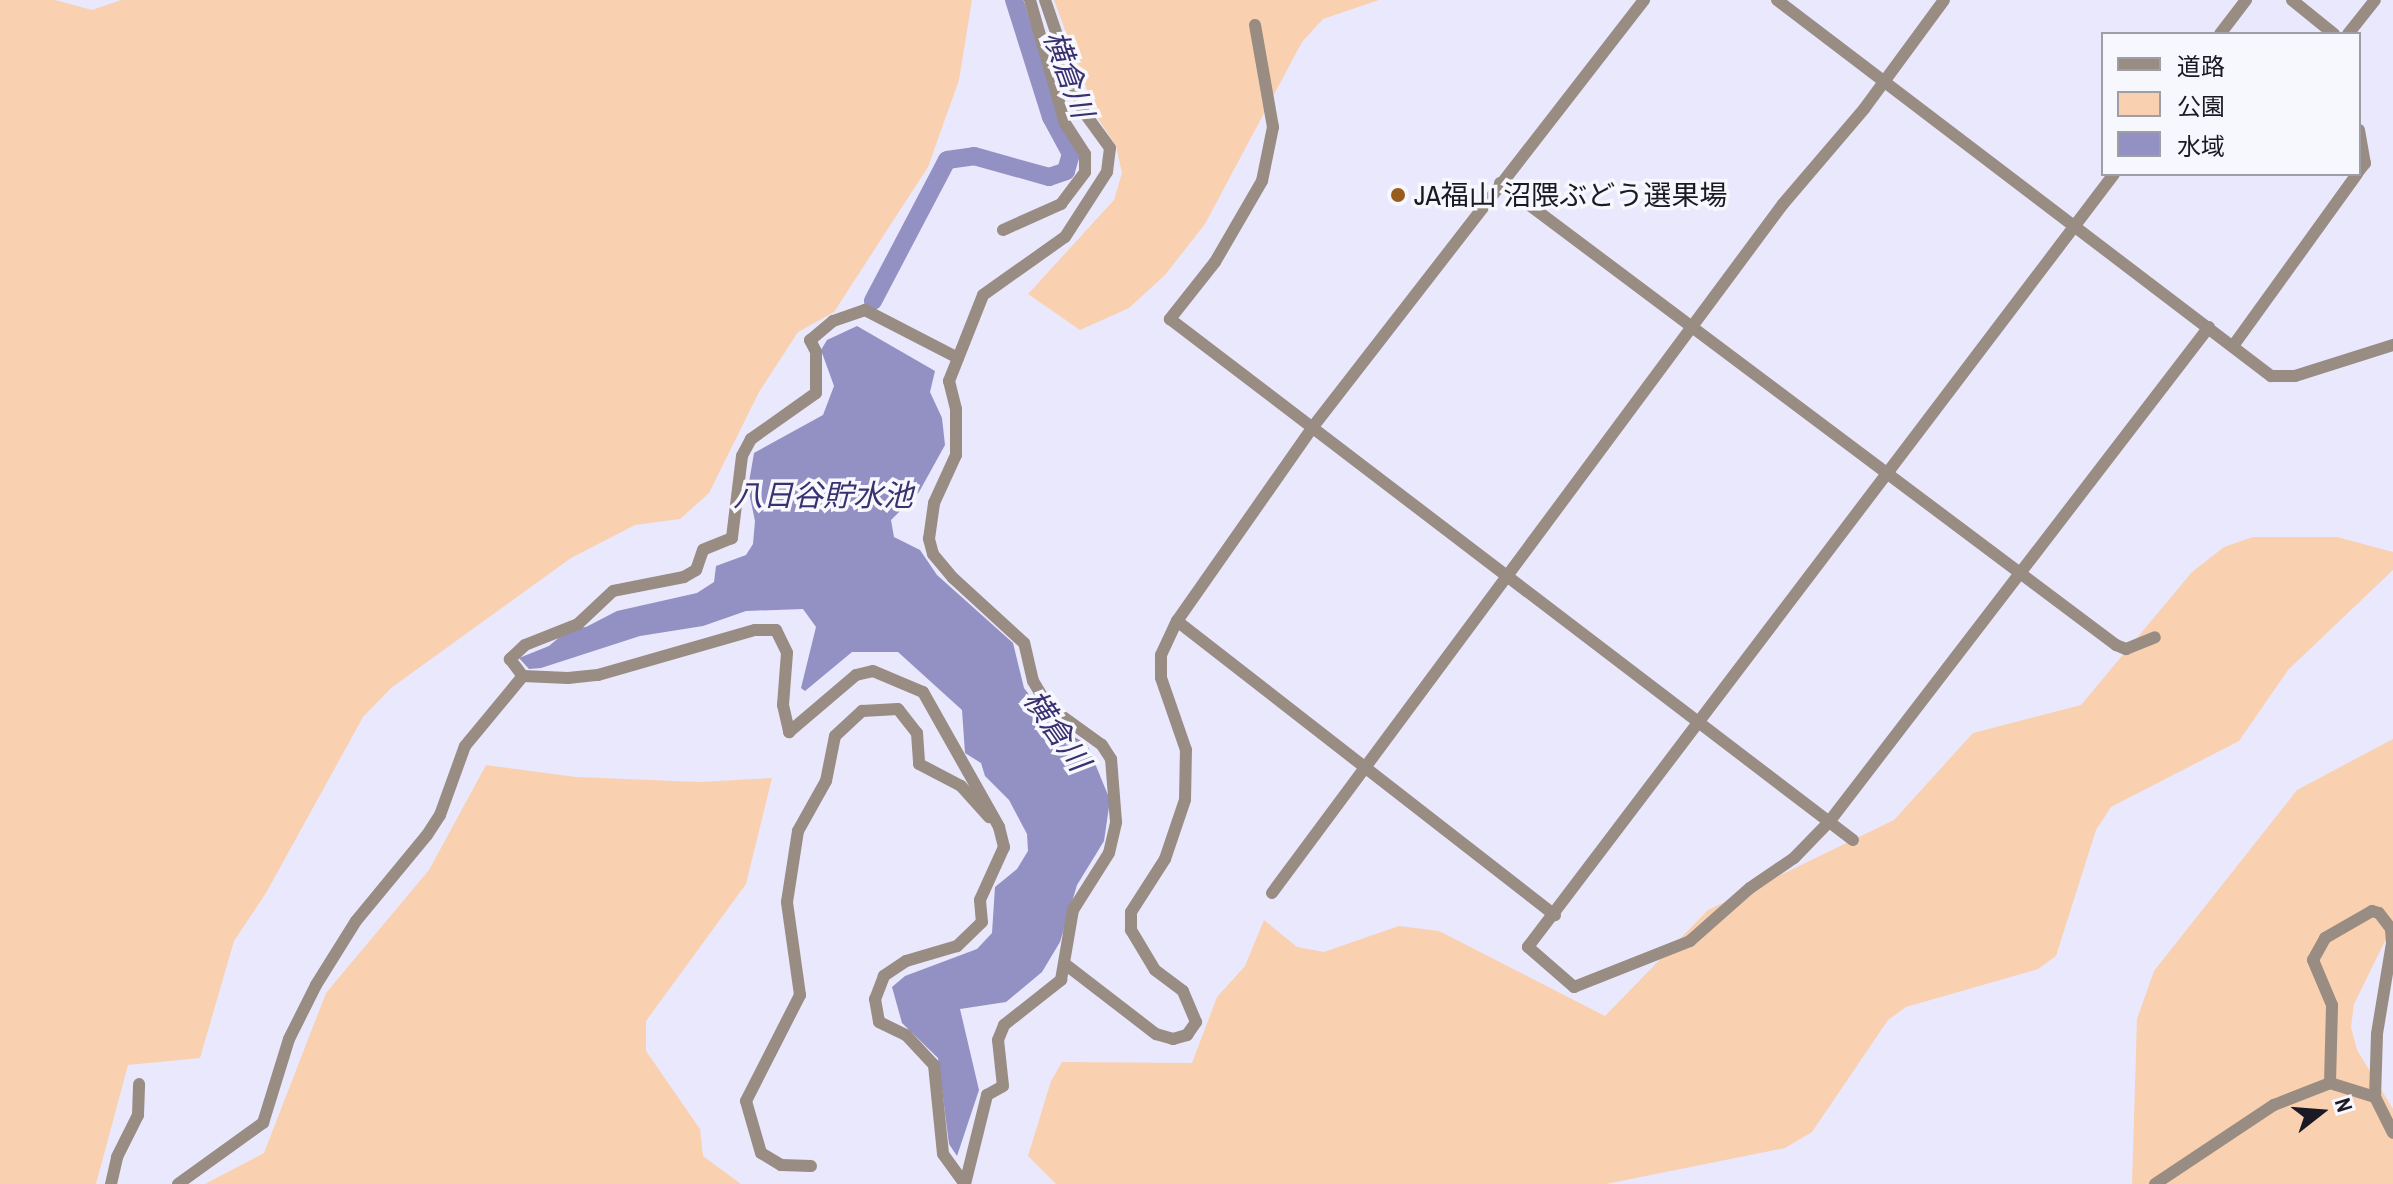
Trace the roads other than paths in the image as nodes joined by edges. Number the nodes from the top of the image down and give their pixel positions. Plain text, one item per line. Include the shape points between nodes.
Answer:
1 (1030, 0) edge
2 (1045, 0) edge
3 (1644, 0) edge
4 (1777, 0) edge
5 (1944, 0) edge
6 (2246, 0) edge
7 (2292, 0) edge
8 (2375, 0) edge
9 (1255, 25) dead end
10 (2222, 32) edge
11 (2332, 32) edge
12 (2350, 32) edge
13 (1884, 82) junction
14 (2361, 141) edge
15 (2361, 169) edge
16 (2112, 176) edge
17 (2356, 176) edge
18 (1500, 183) junction
19 (2073, 227) junction
20 (1003, 230) dead end
21 (2209, 327) junction
22 (1693, 330) junction
23 (2393, 345) edge
24 (2233, 346) junction
25 (958, 358) junction
26 (1312, 428) junction
27 (1886, 474) junction
28 (2018, 573) junction
29 (1504, 576) junction
30 (1177, 621) junction
31 (2155, 637) dead end
32 (523, 676) junction
33 (1699, 722) junction
34 (1366, 770) junction
35 (1829, 822) junction
36 (999, 827) junction
37 (1853, 840) dead end
38 (1272, 893) dead end
39 (1555, 915) junction
40 (1065, 964) junction
41 (2330, 1083) junction
42 (139, 1084) dead end
43 (2375, 1097) junction
44 (2393, 1133) edge
45 (811, 1166) dead end
46 (111, 1184) edge
47 (178, 1184) edge
48 (965, 1184) edge
49 (2155, 1184) edge

1 - 20 street via 1065,123 1085,154 1085,172 1061,204
2 - 25 street via 1083,111 1110,148 1107,172 1065,237 983,295
3 - 18 street
4 - 13 street
5 - 13 street
6 - 10 street
7 - 11 street
8 - 12 street
9 - 26 street via 1273,127 1262,181 1215,262 1170,319
13 - 19 street
13 - 22 street via 1783,204
14 - 15 street
16 - 19 street
17 - 24 street
18 - 22 street
18 - 26 street
19 - 21 street
19 - 27 street
21 - 24 street
21 - 28 street
22 - 27 street
22 - 29 street
23 - 24 street via 2278,378
25 - 32 street via 865,310 833,321 810,340 816,352 816,393 751,439 742,456 732,538 703,550 696,570 684,577 613,591 578,624 516,650 512,668
25 - 40 street via 949,381 956,409 956,455 930,518 933,554 1024,643 1033,681 1048,706 1102,745 1111,759 1117,795 1114,840 1073,910
26 - 29 street
26 - 30 street
27 - 28 street
27 - 33 street
28 - 31 street via 2116,645 2126,649
28 - 35 street
29 - 33 street
29 - 34 street
30 - 34 street
30 - 40 street via 1161,655 1161,678 1186,750 1185,800 1165,859 1131,912 1131,930 1155,970 1183,991 1196,1022 1187,1035 1173,1039 1156,1034
32 - 36 street via 598,675 755,630 776,630 787,653 783,705 789,732 856,675 873,671 906,681 938,712 948,743
32 - 47 street via 465,746 440,815 356,921 316,985 289,1039 263,1123
33 - 35 street
33 - 39 street
34 - 38 street
34 - 39 street
35 - 37 street
35 - 39 street via 1794,858 1690,941 1574,987 1528,947
36 - 45 street via 961,786 919,764 917,733 898,709 862,711 835,736 826,781 798,831 787,902 800,995 746,1101 761,1153 781,1165
36 - 48 street via 1004,847 980,900 982,922 957,946 906,961 884,976 875,999 879,1022 906,1035 934,1065 943,1154
40 - 48 street via 1061,980 1004,1025 998,1040 1003,1086 987,1095
41 - 43 street
41 - 43 street via 2332,1005 2313,960 2325,938 2372,911 2391,929 2392,943 2377,1034
41 - 49 street via 2274,1105
42 - 46 street via 138,1115 117,1157
43 - 44 street

